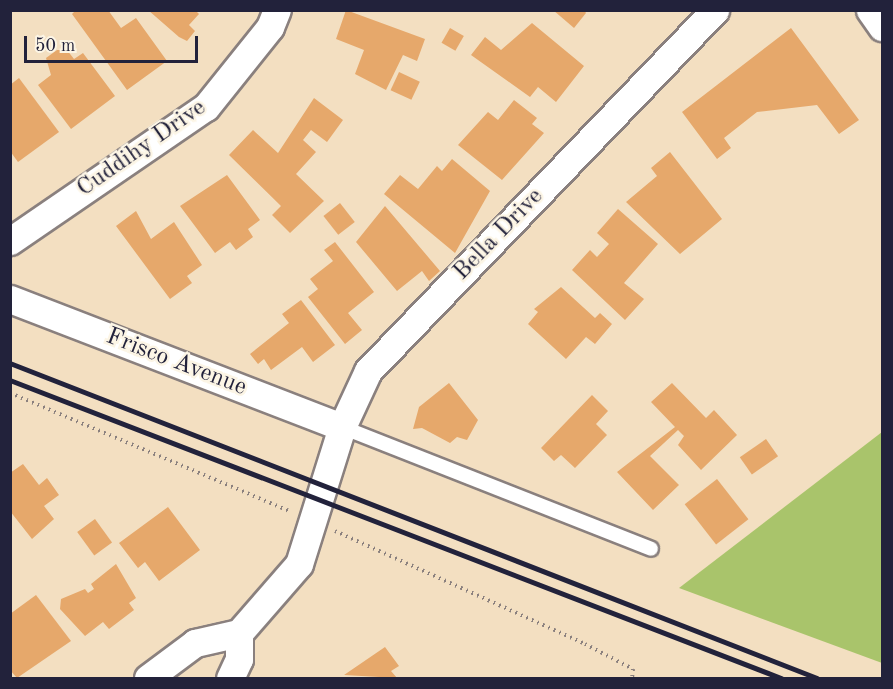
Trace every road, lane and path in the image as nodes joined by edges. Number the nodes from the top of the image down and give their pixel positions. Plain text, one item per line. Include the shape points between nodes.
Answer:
1 (277, 10) edge
2 (715, 10) edge
3 (870, 10) edge
4 (882, 27) edge
5 (10, 241) edge
6 (10, 299) edge
7 (10, 393) edge
8 (342, 427) junction
9 (313, 521) junction
10 (651, 549) dead end
11 (239, 633) junction
12 (148, 678) edge
13 (230, 678) edge
14 (632, 678) edge

1 - 5 street, Cuddihy Drive via 270,27 206,107
2 - 8 street, Bella Drive via 368,371
3 - 4 street
6 - 8 street, Frisco Avenue
7 - 9 path
8 - 9 street, Bella Drive
8 - 10 lane
9 - 11 street, Bella Drive via 299,564
9 - 14 path via 585,644 633,669
11 - 12 street via 195,643
11 - 13 street via 239,658

